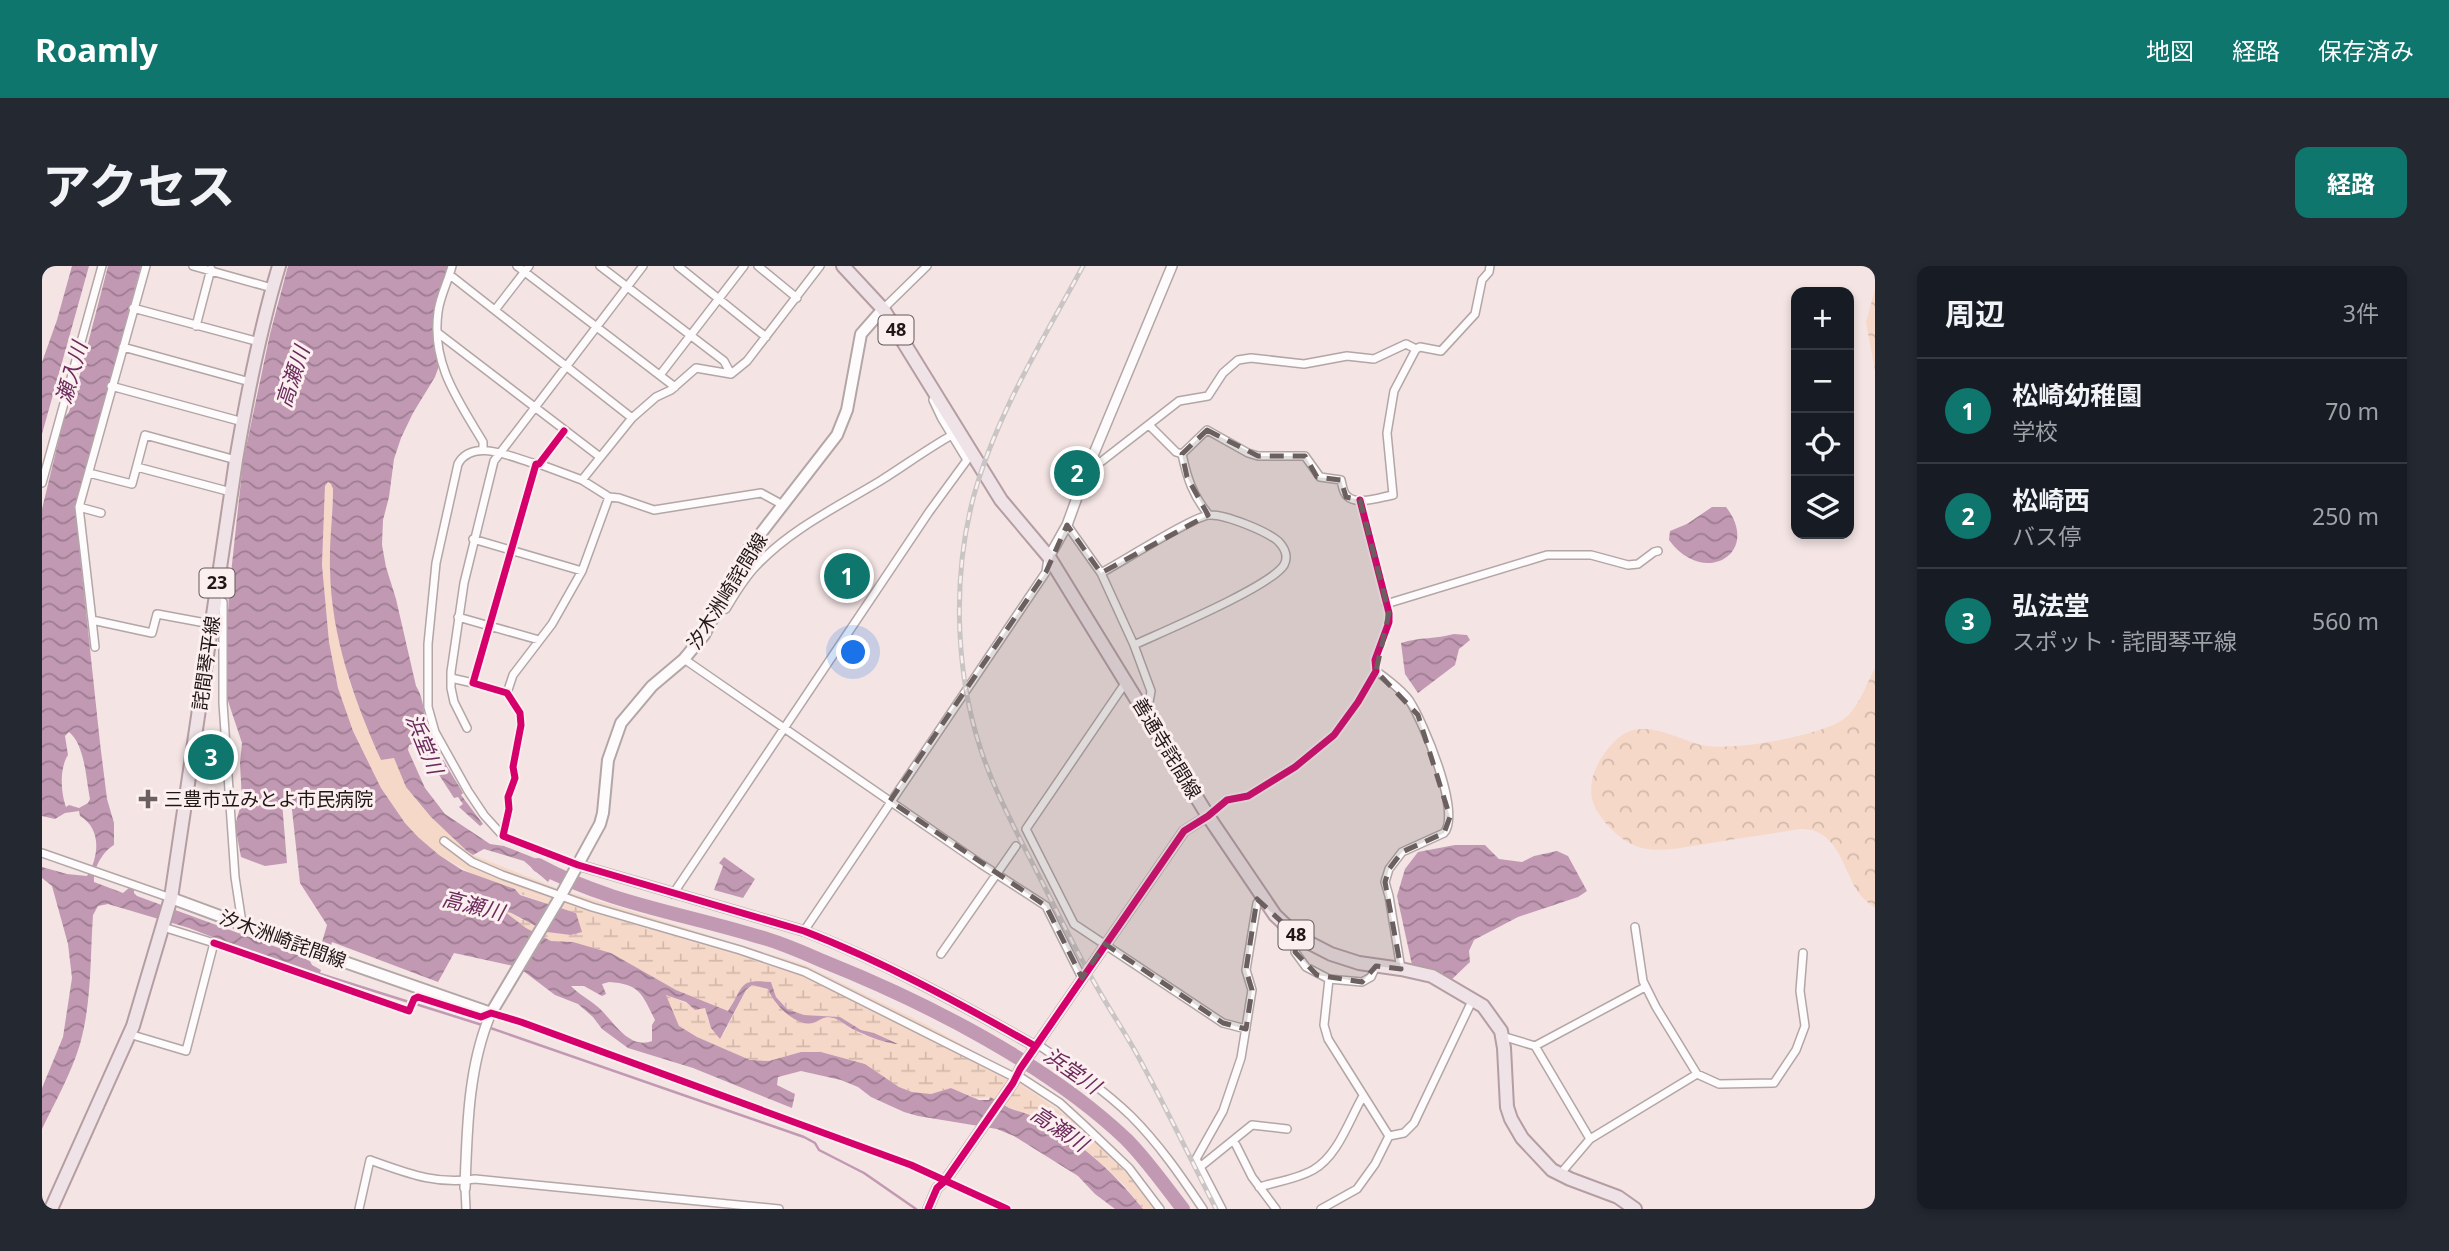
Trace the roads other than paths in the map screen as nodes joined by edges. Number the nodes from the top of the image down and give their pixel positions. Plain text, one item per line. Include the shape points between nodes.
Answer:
1 (102, 266) edge
2 (146, 266) edge
3 (193, 266) edge
4 (279, 266) edge
5 (452, 266) edge
6 (517, 266) edge
7 (600, 266) edge
8 (643, 266) edge
9 (678, 266) edge
10 (744, 266) edge
11 (758, 266) edge
12 (820, 266) edge
13 (844, 266) edge
14 (927, 266) edge
15 (1172, 266) edge
16 (1490, 266) edge
17 (211, 268) edge
18 (527, 269) edge
19 (450, 275) junction
20 (626, 287) junction
21 (272, 288) junction
22 (718, 298) junction
23 (797, 298) junction
24 (134, 308) junction
25 (883, 309) junction
26 (495, 310) junction
27 (196, 326) junction
28 (596, 327) junction
29 (438, 334) junction
30 (690, 336) junction
31 (766, 337) junction
32 (259, 342) junction
33 (123, 347) junction
34 (1416, 349) junction
35 (565, 366) junction
36 (731, 374) junction
37 (660, 375) junction
38 (926, 376) junction
39 (250, 382) junction
40 (111, 386) junction
41 (675, 387) junction
42 (535, 408) junction
43 (632, 418) junction
44 (243, 422) junction
45 (1149, 425) junction
46 (564, 431) junction
47 (952, 435) junction
48 (484, 450) junction
49 (500, 454) junction
50 (1182, 454) junction
51 (600, 457) junction
52 (236, 460) junction
53 (538, 464) junction
54 (137, 467) junction
55 (1087, 470) junction
56 (89, 473) junction
57 (582, 480) junction
58 (42, 483) edge
59 (231, 492) junction
60 (609, 497) junction
61 (1360, 500) junction
62 (783, 505) junction
63 (79, 507) junction
64 (101, 513) dead end
65 (1209, 515) junction
66 (1067, 525) junction
67 (473, 539) junction
68 (511, 551) junction
69 (1658, 551) dead end
70 (1049, 557) junction
71 (582, 571) junction
72 (1101, 573) junction
73 (215, 598) junction
74 (1386, 604) junction
75 (717, 611) junction
76 (458, 617) junction
77 (92, 620) junction
78 (211, 624) junction
79 (489, 625) junction
80 (539, 640) junction
81 (1134, 645) junction
82 (94, 647) dead end
83 (684, 659) junction
84 (1376, 671) junction
85 (451, 678) junction
86 (1126, 682) junction
87 (473, 683) junction
88 (507, 693) junction
89 (1147, 714) junction
90 (467, 728) dead end
91 (784, 728) junction
92 (890, 801) junction
93 (1208, 816) junction
94 (503, 836) junction
95 (444, 841) dead end
96 (1016, 846) dead end
97 (42, 853) edge
98 (578, 865) junction
99 (997, 873) junction
100 (561, 894) junction
101 (673, 894) junction
102 (1264, 900) junction
103 (171, 901) junction
104 (242, 923) junction
105 (164, 925) junction
106 (1635, 927) dead end
107 (804, 931) junction
108 (1298, 937) junction
109 (214, 943) junction
110 (1105, 944) junction
111 (1803, 953) dead end
112 (941, 954) dead end
113 (1376, 966) junction
114 (1401, 969) junction
115 (1082, 978) junction
116 (1329, 979) junction
117 (1645, 987) junction
118 (1472, 1001) junction
119 (489, 1019) junction
120 (1246, 1029) junction
121 (129, 1034) junction
122 (1502, 1036) junction
123 (1036, 1045) junction
124 (1535, 1046) junction
125 (1697, 1074) junction
126 (1016, 1076) junction
127 (1363, 1096) junction
128 (1287, 1129) dead end
129 (1389, 1136) junction
130 (1590, 1139) junction
131 (1236, 1145) dead end
132 (1200, 1167) junction
133 (1561, 1173) junction
134 (946, 1180) junction
135 (465, 1184) junction
136 (1259, 1187) junction
137 (51, 1209) edge
138 (359, 1209) edge
139 (466, 1209) edge
140 (779, 1209) edge
141 (928, 1209) edge
142 (1007, 1209) edge
143 (1160, 1209) edge
144 (1203, 1209) edge
145 (1222, 1209) edge
146 (1276, 1209) edge
147 (1321, 1209) edge
148 (1635, 1209) edge

1 - 58 street
2 - 24 street
3 - 17 street
4 - 21 main road, 詫間琴平線 / 23
5 - 19 street
6 - 18 street
7 - 20 street
8 - 20 street
9 - 22 street
10 - 22 street
11 - 23 street
12 - 23 street
13 - 25 main road, 善通寺詫間線 / 48
14 - 25 street
15 - 55 street
16 - 34 street via 1475,314 1453,339 1441,351
17 - 21 street
17 - 27 street
18 - 26 street
18 - 28 street
19 - 26 street
19 - 29 street via 439,307
20 - 28 street
20 - 30 street
21 - 32 main road, 詫間琴平線 / 23
22 - 30 street
22 - 31 street
23 - 31 street
24 - 27 street
24 - 33 street
25 - 38 main road, 善通寺詫間線 / 48
25 - 62 main road, 汐木洲崎詫間線 via 861,334 847,410 837,435
26 - 35 street
27 - 32 street
28 - 35 street
28 - 37 street
29 - 42 street
29 - 48 street via 441,365
30 - 36 street via 724,361
30 - 37 street
31 - 36 street
32 - 39 main road, 詫間琴平線 / 23
33 - 39 street
33 - 40 street
34 - 45 street via 1406,344 1374,359 1347,356 1304,364 1238,360 1208,396 1179,401
34 - 61 street via 1394,391 1387,433 1393,495
35 - 42 street
35 - 43 street
36 - 41 street via 696,368
37 - 41 street
38 - 47 street via 933,401
38 - 70 main road, 善通寺詫間線 / 48 via 1001,500
39 - 44 main road, 詫間琴平線 / 23
40 - 44 street
40 - 56 street
41 - 43 street
42 - 46 street
42 - 49 street
43 - 51 street
44 - 52 main road, 詫間琴平線 / 23
45 - 50 street
45 - 55 street
46 - 51 street
46 - 53 street
47 - 75 street via 782,542 755,567 726,609
47 - 91 street via 967,460
48 - 49 street
48 - 94 street via 462,457 452,489 436,563 426,692 435,732 484,815
49 - 53 street
49 - 67 street via 494,461
50 - 61 street via 1207,430 1258,456 1305,456 1317,475 1340,480 1347,497
50 - 65 street via 1193,493
51 - 57 street
52 - 54 street via 145,435
52 - 59 main road, 詫間琴平線 / 23
53 - 57 street
53 - 68 street
54 - 56 street via 132,484
54 - 59 street
55 - 66 street
56 - 63 street
57 - 60 street
59 - 73 main road, 詫間琴平線 / 23
60 - 62 street via 654,510 761,493
60 - 71 street
61 - 74 street
62 - 75 main road, 汐木洲崎詫間線 via 748,550
63 - 64 street
63 - 77 street
65 - 72 street
65 - 81 street via 1255,527 1272,537 1286,552 1284,564 1220,605
66 - 70 street
66 - 72 street
67 - 68 street
67 - 76 street
68 - 71 street
68 - 79 street
69 - 74 street via 1628,565 1591,555 1547,555
70 - 86 main road, 善通寺詫間線 / 48
70 - 92 street via 1046,572
71 - 80 street
72 - 81 street
73 - 78 main road, 詫間琴平線 / 23
73 - 104 street via 223,602 223,703
74 - 84 street via 1389,622 1375,660
75 - 83 main road, 汐木洲崎詫間線
76 - 79 street
76 - 85 street
77 - 78 street via 152,633 157,614
77 - 82 street
78 - 103 main road, 詫間琴平線 / 23
79 - 80 street
79 - 87 street
80 - 88 street via 513,675
81 - 89 street via 1151,691
83 - 91 street
83 - 98 main road, 汐木洲崎詫間線 via 652,686 621,723 608,760 603,813
84 - 93 street via 1334,735 1295,767 1248,796 1227,800
84 - 114 street via 1406,697 1418,715 1450,817 1444,833 1402,852 1389,869 1385,882
85 - 87 street
85 - 90 street via 454,702
86 - 89 main road, 善通寺詫間線 / 48
86 - 110 street via 1026,829 1074,924
87 - 88 street
88 - 94 street via 520,713 521,725
89 - 93 main road, 善通寺詫間線 / 48
91 - 92 street
91 - 101 street
92 - 99 street
92 - 107 street
93 - 102 main road, 善通寺詫間線 / 48
93 - 110 street via 1184,831
94 - 98 street
95 - 100 street via 489,870
96 - 99 street
97 - 103 street
98 - 100 main road, 汐木洲崎詫間線
98 - 101 street
99 - 112 street
99 - 115 street via 1046,906
100 - 119 main road, 汐木洲崎詫間線
100 - 126 street via 804,972
101 - 107 street
102 - 108 main road, 善通寺詫間線 / 48
102 - 120 street via 1257,903 1246,970 1252,990
103 - 104 main road, 汐木洲崎詫間線
103 - 105 main road, 詫間琴平線 / 23
104 - 119 main road, 汐木洲崎詫間線
105 - 109 street
105 - 121 main road, 詫間琴平線 / 23
106 - 117 street
107 - 123 street via 873,961
108 - 113 main road, 善通寺詫間線 / 48 via 1331,954
108 - 116 street via 1295,952 1306,967
109 - 119 street via 409,1011 414,999 425,998
109 - 121 street via 186,1051
110 - 115 street
110 - 120 street via 1223,1023
111 - 125 street via 1800,991 1805,1026 1796,1050 1774,1083 1719,1084
113 - 114 main road, 善通寺詫間線 / 48
113 - 116 street via 1362,982
114 - 118 main road, 善通寺詫間線 / 48 via 1432,976
115 - 123 street
116 - 127 street via 1324,1025 1328,1039
117 - 124 street
117 - 125 street
118 - 122 main road, 善通寺詫間線 / 48 via 1483,1006
118 - 129 street via 1414,1123 1404,1133
119 - 134 street via 788,1118
119 - 135 street via 474,1073
120 - 132 street via 1223,1111 1196,1159
121 - 137 main road, 詫間琴平線 / 23
122 - 124 street
122 - 133 main road, 善通寺詫間線 / 48 via 1511,1119 1539,1157
123 - 126 street
123 - 144 street via 1129,1114 1170,1160
124 - 130 street
125 - 130 street
126 - 134 street
126 - 143 street via 1060,1103 1084,1125 1129,1168
127 - 129 street
127 - 136 street via 1323,1162 1309,1172
128 - 132 street via 1252,1125
129 - 147 street via 1357,1189
130 - 133 street
131 - 136 street
132 - 145 street
133 - 148 main road, 善通寺詫間線 / 48
134 - 141 street
134 - 142 street
135 - 138 street via 426,1179 370,1160
135 - 139 street
135 - 140 street via 475,1179
136 - 146 street

